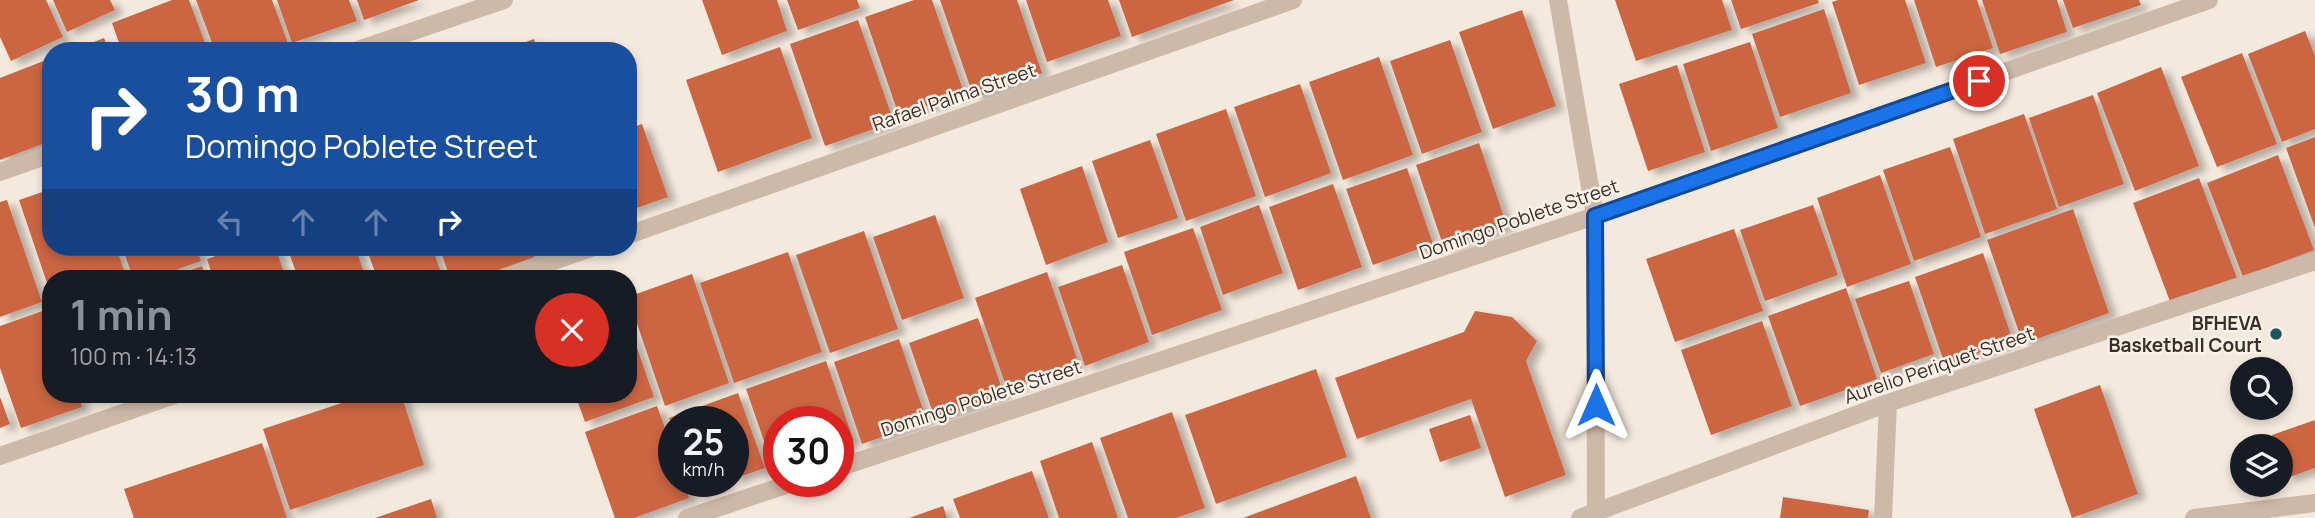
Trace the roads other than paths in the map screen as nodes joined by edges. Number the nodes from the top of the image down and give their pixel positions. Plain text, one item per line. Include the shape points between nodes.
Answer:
1 (504, 0) edge
2 (1293, 0) edge
3 (1558, 0) edge
4 (2209, 0) edge
5 (381, 42) edge
6 (42, 157) edge
7 (0, 172) edge
8 (1595, 216) junction
9 (637, 231) edge
10 (568, 256) edge
11 (2315, 261) edge
12 (527, 270) edge
13 (151, 403) edge
14 (1888, 403) junction
15 (0, 456) edge
16 (854, 463) edge
17 (763, 493) edge
18 (2315, 503) edge
19 (1591, 516) edge
20 (687, 518) edge
21 (1883, 518) edge
22 (2194, 518) edge

1 - 5 street
2 - 9 street, Rafael Palma Street
3 - 8 street
4 - 8 street, Domingo Poblete Street
6 - 7 street
8 - 16 street, Domingo Poblete Street
8 - 19 street
10 - 12 street
11 - 14 street, Aurelio Periquet Street
13 - 15 street
14 - 19 street, Aurelio Periquet Street
14 - 21 street
17 - 20 street
18 - 22 street

